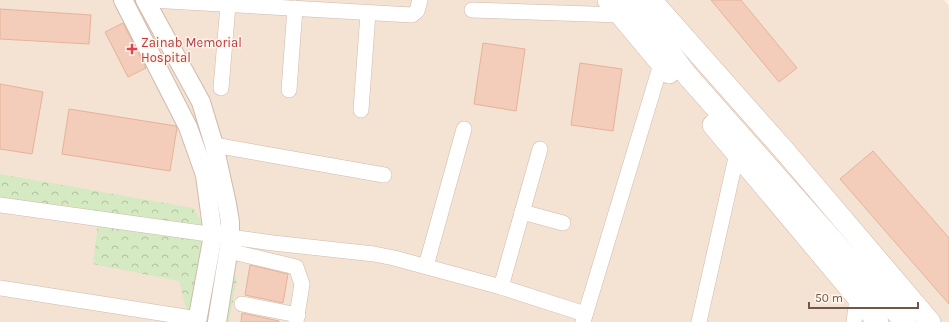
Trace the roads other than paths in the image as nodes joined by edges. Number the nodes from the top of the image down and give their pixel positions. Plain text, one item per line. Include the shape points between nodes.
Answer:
1 (145, 0) edge
2 (150, 0) edge
3 (420, 0) edge
4 (207, 2) edge
5 (125, 4) edge
6 (228, 4) junction
7 (655, 4) edge
8 (288, 5) edge
9 (620, 5) edge
10 (360, 8) edge
11 (472, 10) dead end
12 (661, 64) junction
13 (221, 88) dead end
14 (289, 90) dead end
15 (361, 110) dead end
16 (464, 129) dead end
17 (214, 145) junction
18 (540, 149) dead end
19 (737, 153) junction
20 (384, 175) dead end
21 (0, 205) edge
22 (522, 212) junction
23 (562, 223) dead end
24 (224, 241) junction
25 (426, 266) junction
26 (501, 287) junction
27 (0, 288) edge
28 (857, 298) junction
29 (242, 304) dead end
30 (297, 318) edge
31 (584, 318) edge
32 (198, 320) edge
33 (218, 322) edge
34 (699, 322) edge
35 (854, 322) edge
36 (878, 322) edge
37 (905, 322) edge
38 (918, 322) edge
39 (930, 322) edge

1 - 5 street
1 - 17 street via 201,102
2 - 4 street
3 - 10 street via 417,11 412,15
4 - 6 street
5 - 24 street via 188,127
6 - 8 street
6 - 13 street
7 - 38 main road via 663,29
7 - 39 main road
8 - 10 street
8 - 14 street
9 - 11 street
9 - 12 main road
9 - 37 main road via 686,74
10 - 15 street
12 - 19 main road
12 - 31 street
16 - 25 street
17 - 20 street
17 - 24 street via 230,222
18 - 22 street
19 - 28 main road
19 - 34 street
21 - 24 street
22 - 23 street
22 - 26 street
24 - 25 street via 273,243 374,254
24 - 30 street via 296,267 302,284
24 - 32 street
24 - 33 street
25 - 26 street
26 - 31 street
27 - 32 street
28 - 35 street
28 - 36 main road
29 - 30 street

